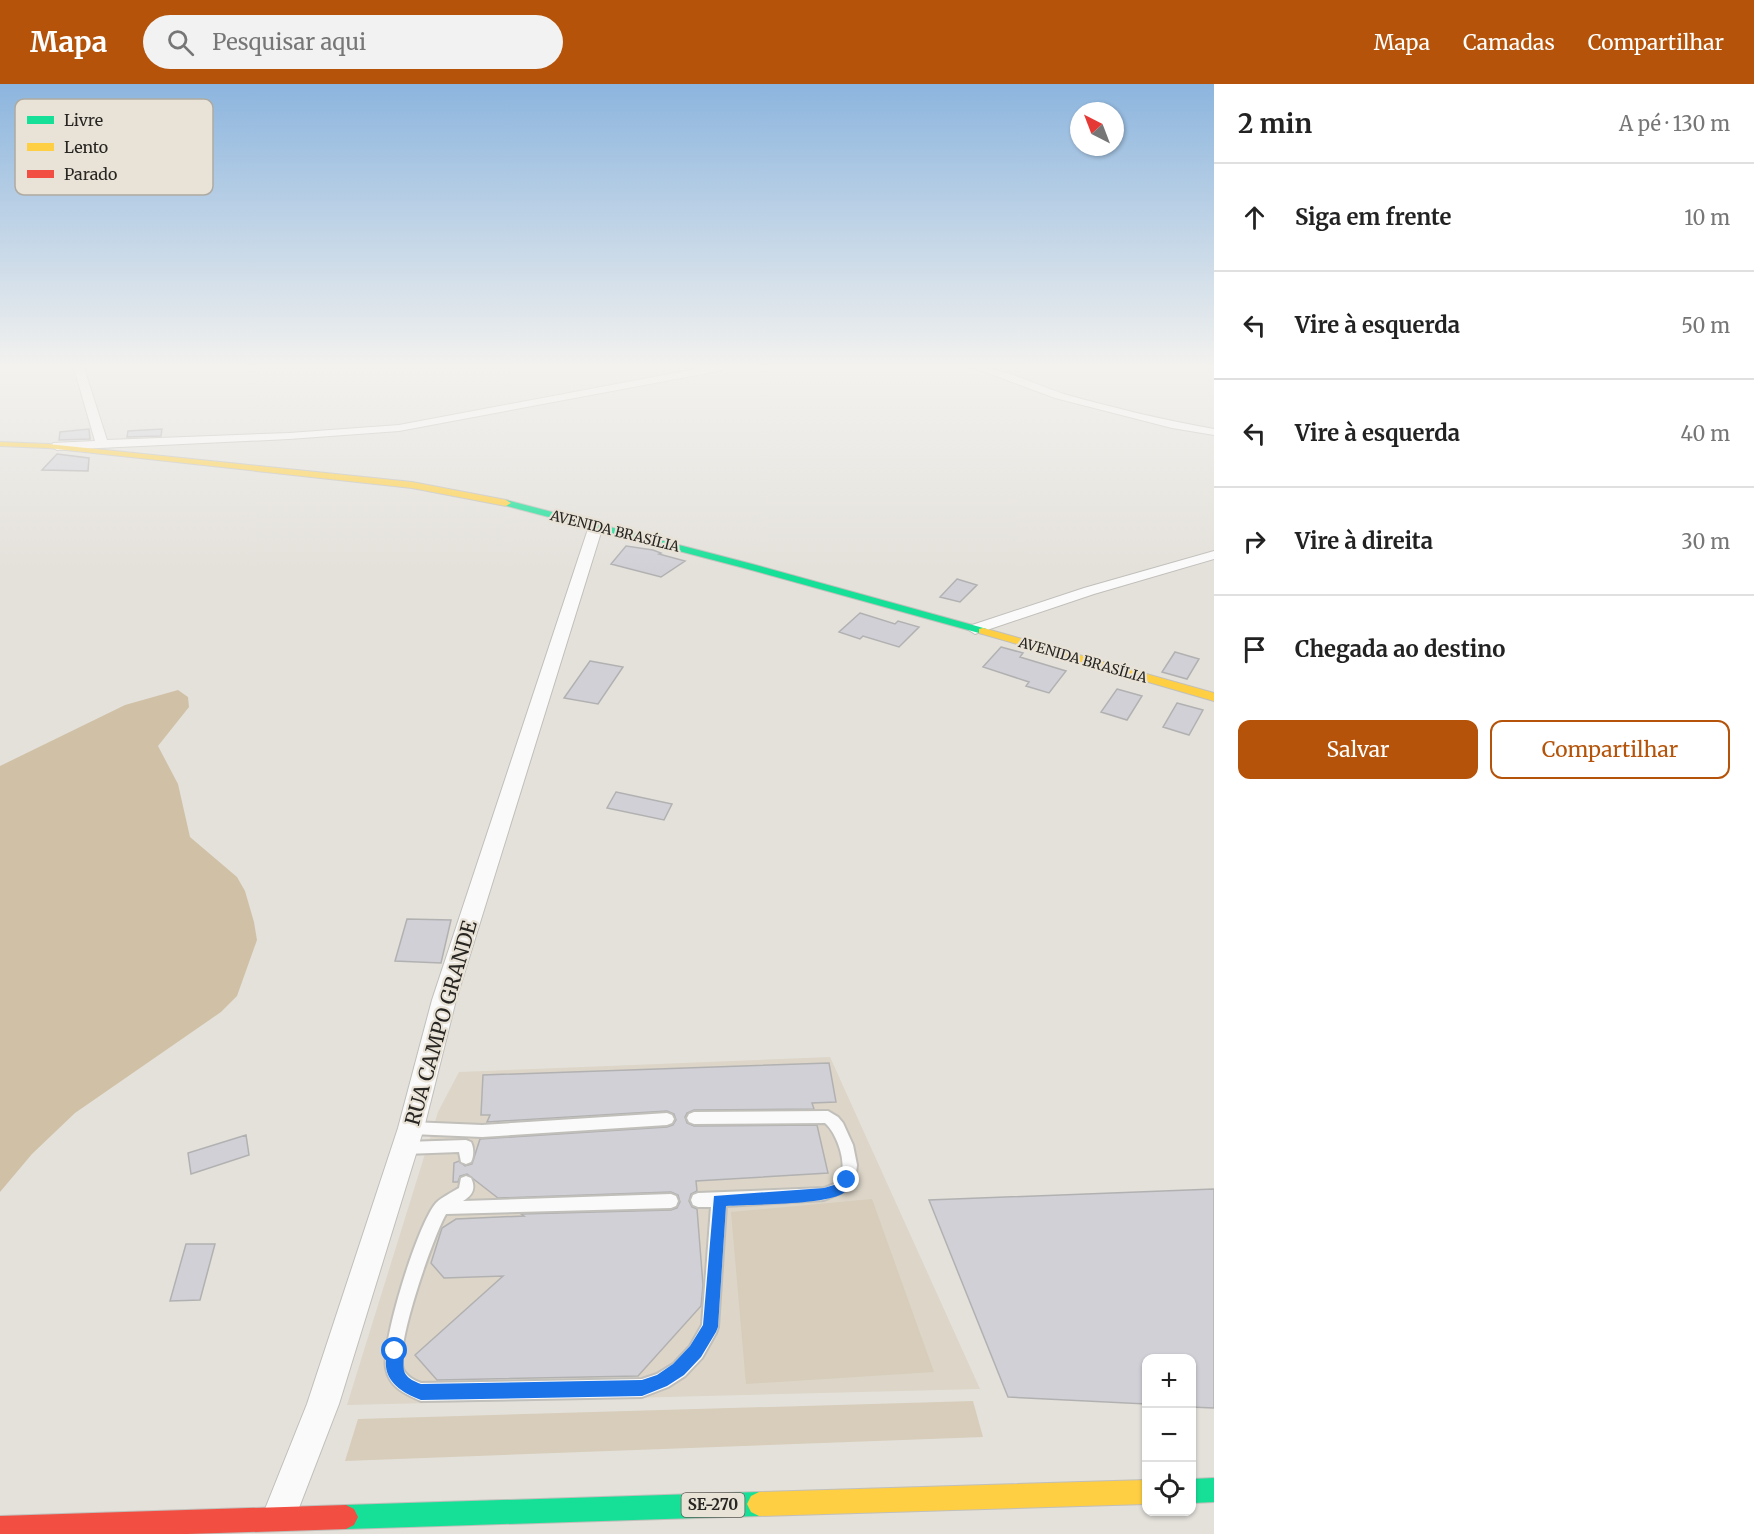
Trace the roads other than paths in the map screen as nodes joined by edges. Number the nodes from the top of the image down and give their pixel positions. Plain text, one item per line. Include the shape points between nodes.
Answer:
1 (99, 436) edge
2 (285, 436) edge
3 (0, 444) edge
4 (102, 444) junction
5 (48, 447) junction
6 (596, 526) junction
7 (1214, 555) edge
8 (975, 629) junction
9 (1214, 697) edge
10 (694, 1118) dead end
11 (668, 1119) dead end
12 (408, 1138) junction
13 (466, 1158) dead end
14 (466, 1182) dead end
15 (698, 1200) dead end
16 (719, 1200) junction
17 (671, 1201) dead end
18 (441, 1208) junction
19 (1214, 1490) edge
20 (1196, 1491) edge
21 (1142, 1492) edge
22 (279, 1519) junction
23 (0, 1528) edge

1 - 4 street
2 - 4 street
3 - 5 main road, AVENIDA BRASÍLIA
4 - 5 street
5 - 6 main road, AVENIDA BRASÍLIA via 412,485
6 - 8 main road, AVENIDA BRASÍLIA
6 - 12 street, RUA CAMPO GRANDE via 444,1000
7 - 8 street
8 - 9 main road, AVENIDA BRASÍLIA
10 - 16 lane via 828,1117 838,1124 851,1163 847,1180 838,1189 824,1194
11 - 12 lane
12 - 13 lane via 466,1146
12 - 22 street, RUA CAMPO GRANDE via 323,1404
14 - 18 lane via 466,1191
15 - 16 lane
16 - 18 lane via 710,1327 696,1352 679,1370 642,1388 421,1392 406,1387 394,1369 395,1351 417,1260
17 - 18 lane
19 - 20 main road
21 - 22 main road, SE-270
22 - 23 main road, SE-270

